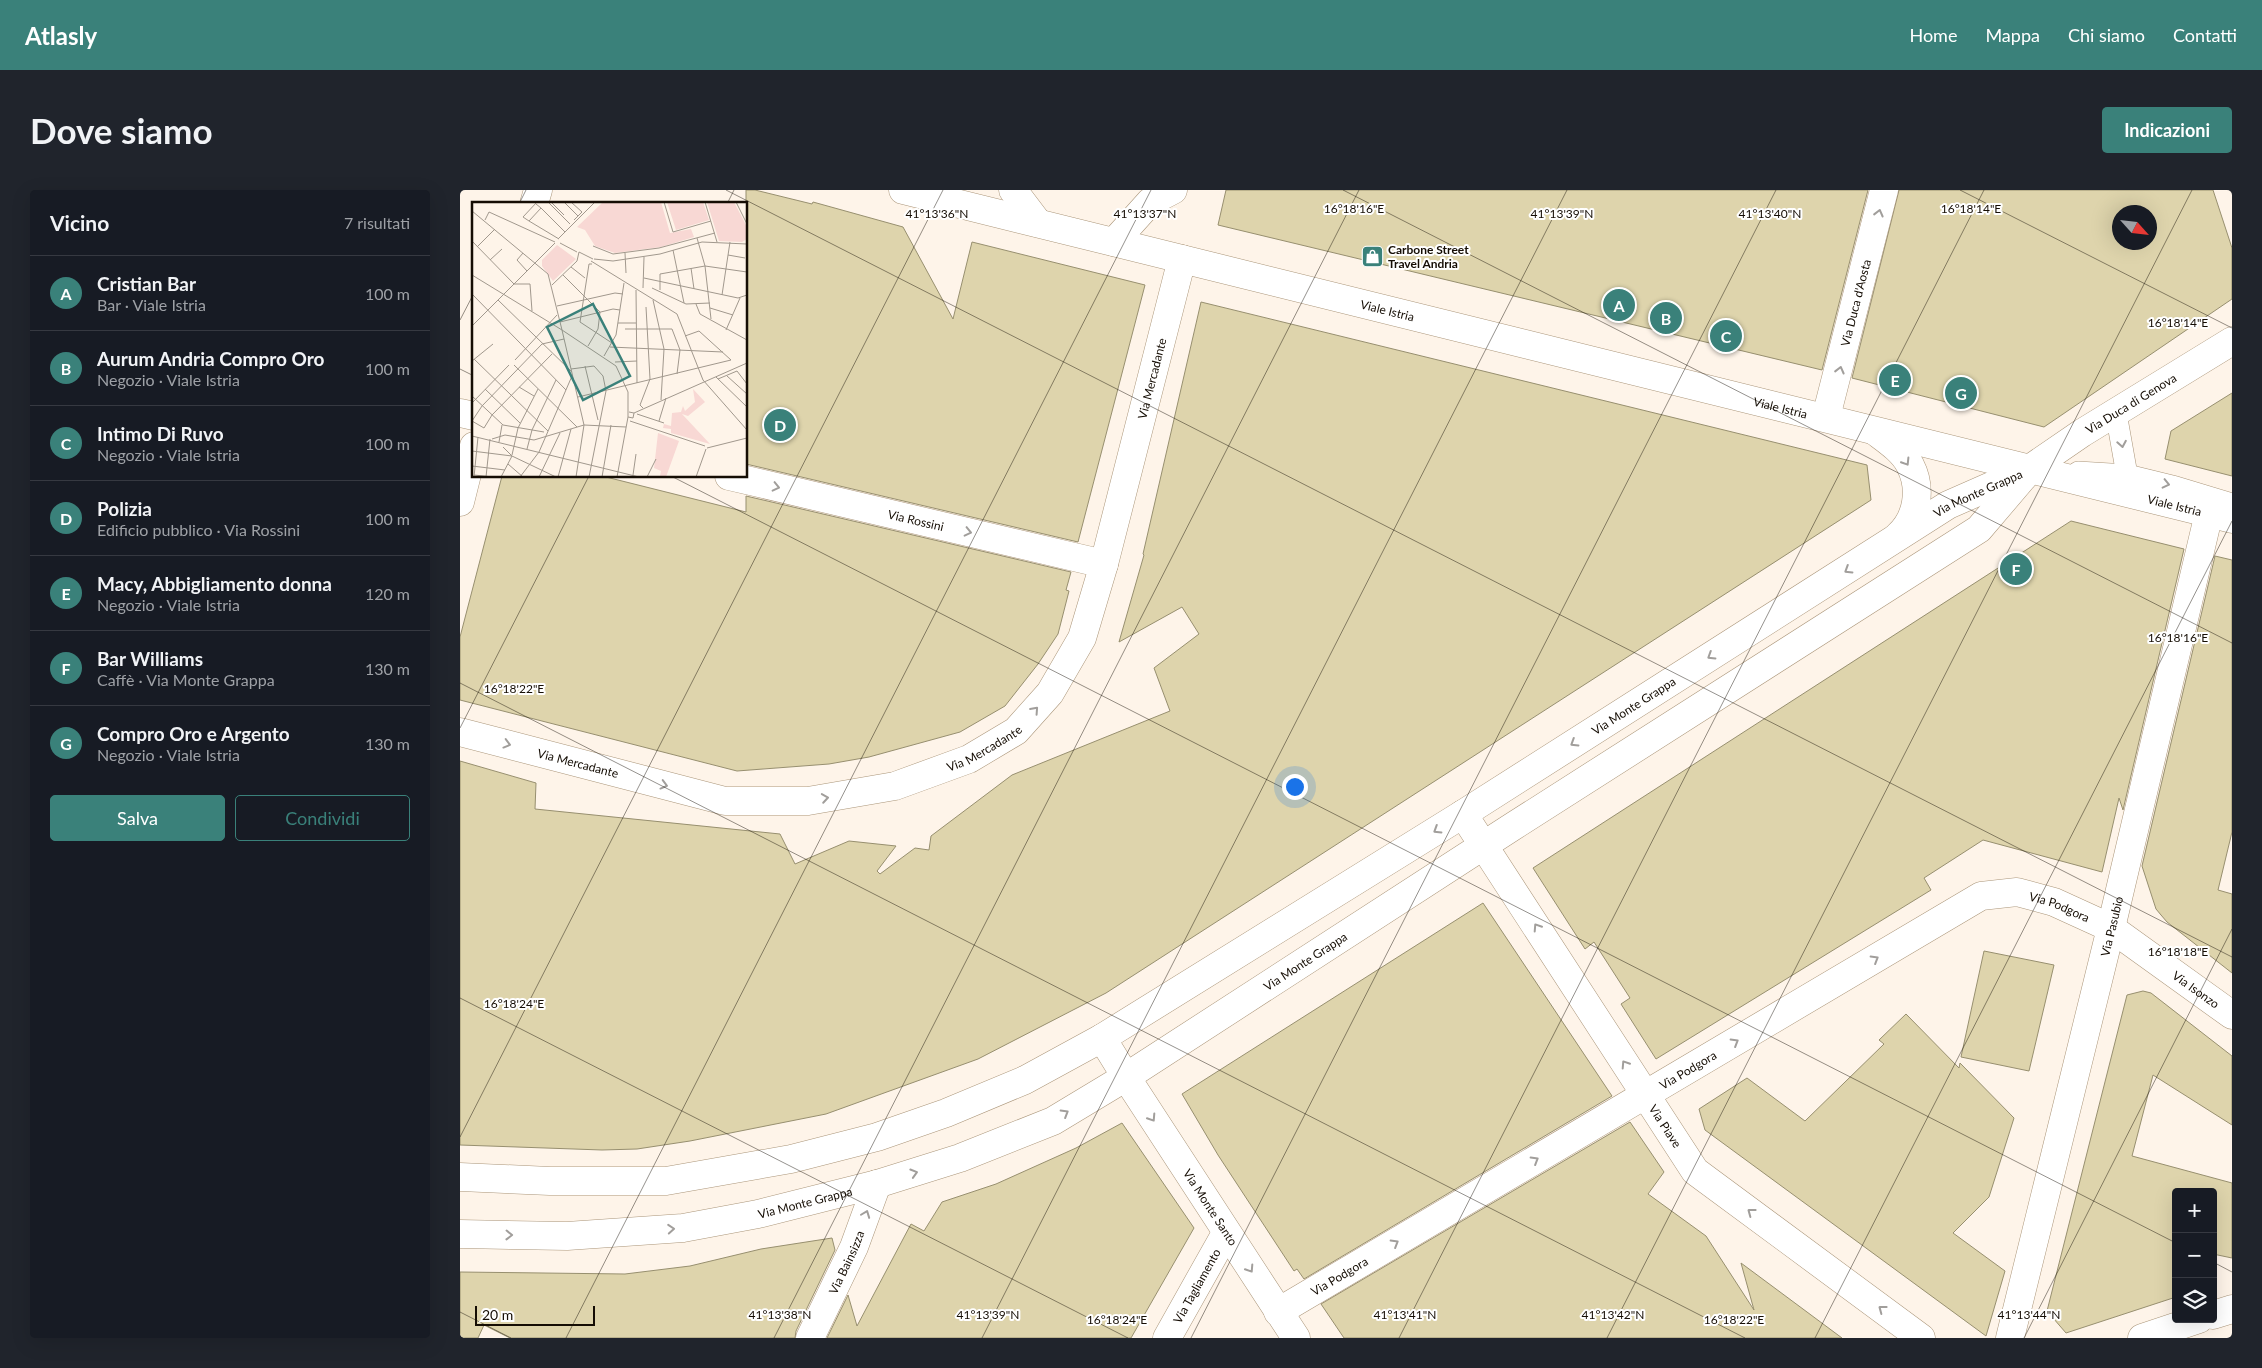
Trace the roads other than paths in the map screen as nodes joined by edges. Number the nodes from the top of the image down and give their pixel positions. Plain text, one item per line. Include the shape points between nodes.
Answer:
1 (903, 190) edge
2 (1013, 190) edge
3 (1173, 190) edge
4 (1884, 190) edge
5 (1038, 223) junction
6 (1114, 242) junction
7 (1182, 258) junction
8 (2232, 341) edge
9 (2116, 413) junction
10 (1826, 417) junction
11 (1872, 429) junction
12 (472, 454) edge
13 (2031, 468) junction
14 (2127, 475) junction
15 (738, 478) edge
16 (460, 502) edge
17 (2224, 512) edge
18 (1890, 544) junction
19 (1104, 564) junction
20 (460, 732) edge
21 (1463, 814) junction
22 (1484, 845) junction
23 (2111, 928) junction
24 (2232, 1015) edge
25 (1102, 1038) junction
26 (1126, 1077) junction
27 (1645, 1095) junction
28 (460, 1177) edge
29 (877, 1184) junction
30 (1226, 1233) junction
31 (460, 1234) edge
32 (2232, 1309) edge
33 (1278, 1312) junction
34 (2217, 1314) edge
35 (2187, 1323) edge
36 (810, 1338) edge
37 (1166, 1338) edge
38 (1296, 1338) edge
39 (1921, 1338) edge
40 (2010, 1338) edge
41 (2142, 1338) edge

1 - 5 street, Viale Istria
2 - 5 street
3 - 6 street via 1150,202
10 -> 4 street, Via Duca d'Aosta
5 - 6 street, Viale Istria
6 - 7 street, Viale Istria
7 - 10 street, Viale Istria
7 - 19 street, Via Mercadante
8 - 9 street, Via Duca di Genova
9 - 13 street, Via Duca di Genova
9 -> 14 lane
10 - 11 street, Viale Istria
11 - 13 street, Viale Istria
11 -> 18 street, Viale Istria via 1910,465 1915,482 1917,498 1913,516
12 - 16 street
13 - 14 lane, Viale Istria
13 - 17 street, Viale Istria
13 - 18 street, Via Monte Grappa via 1948,505
13 - 22 street, Via Monte Grappa via 1979,529
14 -> 17 lane, Viale Istria via 2176,487
15 -> 19 street, Via Rossini
17 - 23 street, Via Pasubio
18 -> 21 street, Via Monte Grappa
20 -> 19 street, Via Mercadante via 725,801 808,801 896,786 969,759 1016,732 1050,693 1082,638
21 - 22 street
21 -> 25 street, Via Monte Grappa
22 - 26 street, Via Monte Grappa
27 -> 22 street, Via Piave
23 - 24 street, Via Isonzo
27 -> 23 street, Via Podgora via 1981,896 2017,892 2054,902
23 - 40 street, Via Pasubio
25 - 26 street
25 - 28 street, Via Monte Grappa via 1025,1080 946,1112 877,1137 791,1159 666,1180 550,1181
29 -> 26 street, Via Monte Grappa via 960,1158 1052,1121
26 -> 30 street, Via Monte Santo
33 -> 27 street, Via Podgora
39 -> 27 street, Via Piave via 1695,1171
31 -> 29 street, Via Monte Grappa via 567,1236 683,1228 758,1214
36 -> 29 street, Via Bainsizza via 854,1247
30 -> 33 street, Via Monte Santo
30 - 37 street, Via Tagliamento
32 - 34 street
33 - 38 street, Via Monte Santo
35 - 41 street

